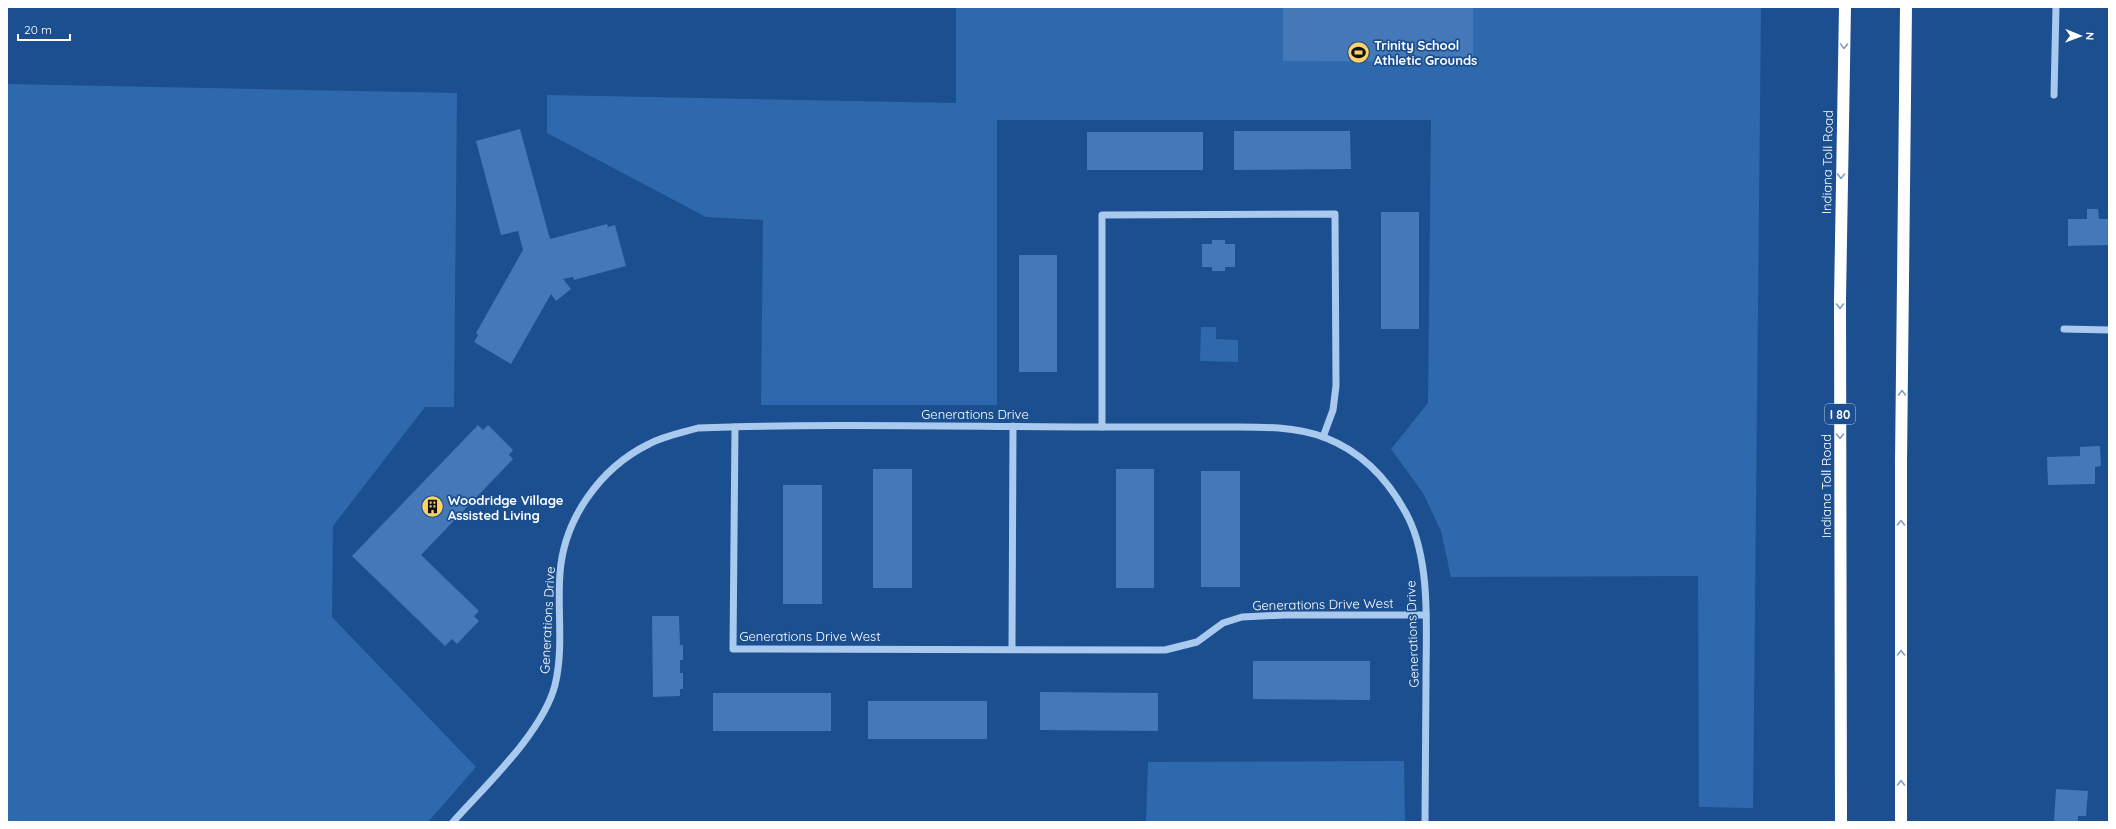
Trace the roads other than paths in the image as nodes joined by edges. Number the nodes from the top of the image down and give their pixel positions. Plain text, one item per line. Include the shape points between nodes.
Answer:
1 (1845, 7) edge
2 (1906, 7) edge
3 (2056, 7) edge
4 (2054, 95) dead end
5 (2064, 330) dead end
6 (2109, 330) edge
7 (1013, 426) junction
8 (735, 427) junction
9 (1102, 427) junction
10 (1323, 437) junction
11 (1426, 615) junction
12 (1012, 649) junction
13 (453, 822) edge
14 (1425, 822) edge
15 (1840, 822) edge
16 (1901, 822) edge

1 -> 15 highway, Indiana Toll Road / I 80 via 1840,299
16 -> 2 highway via 1901,462
3 - 4 street
5 - 6 street
7 - 8 street, Generations Drive
7 - 9 street, Generations Drive
7 - 12 street
8 - 12 street, Generations Drive West via 733,648
8 - 13 street, Generations Drive via 698,428 667,436 649,444 625,458 604,476 589,495 576,515 562,558 559,652 555,685 529,735
9 - 10 street, Generations Drive via 1257,426 1308,432
9 - 10 street via 1102,215 1335,214 1336,386 1333,410
10 - 11 street, Generations Drive via 1374,467 1394,492 1409,519 1418,544
11 - 12 street, Generations Drive West via 1242,617 1223,624 1197,642 1165,650
11 - 14 street, Generations Drive

